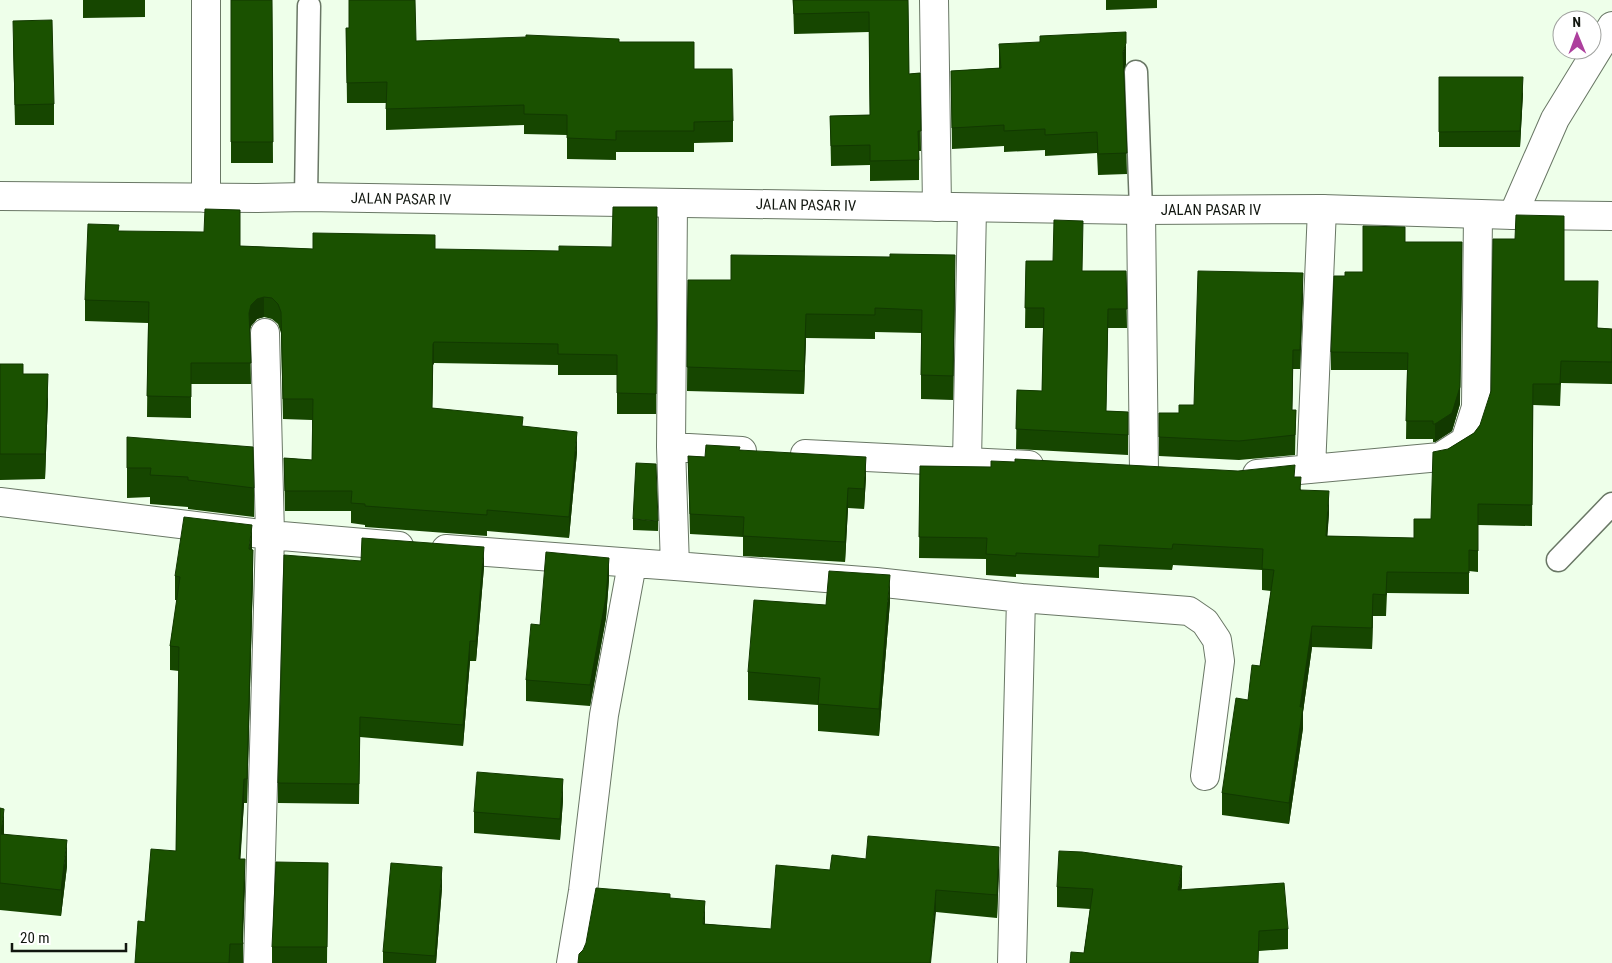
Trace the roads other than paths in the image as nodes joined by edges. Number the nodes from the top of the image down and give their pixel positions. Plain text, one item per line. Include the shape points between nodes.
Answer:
1 (206, 0) edge
2 (934, 0) edge
3 (309, 6) dead end
4 (1612, 26) edge
5 (1136, 72) dead end
6 (0, 196) edge
7 (206, 198) junction
8 (306, 198) junction
9 (673, 203) junction
10 (938, 207) junction
11 (972, 208) junction
12 (1322, 209) junction
13 (1141, 210) junction
14 (1478, 214) junction
15 (1513, 215) junction
16 (1612, 216) edge
17 (265, 333) dead end
18 (671, 447) junction
19 (967, 462) junction
20 (1055, 467) edge
21 (1311, 469) junction
22 (1172, 473) edge
23 (1229, 475) edge
24 (0, 502) edge
25 (1612, 504) edge
26 (270, 536) junction
27 (1558, 560) dead end
28 (632, 564) junction
29 (675, 566) junction
30 (1021, 598) junction
31 (1205, 776) dead end
32 (258, 963) edge
33 (570, 963) edge
34 (1012, 963) edge

1 - 7 street
2 - 10 street
3 - 8 lane
4 - 15 street via 1555,119
5 - 13 lane
6 - 7 street, JALAN PASAR IV
7 - 8 street, JALAN PASAR IV
8 - 9 street, JALAN PASAR IV
9 - 10 street, JALAN PASAR IV
9 - 18 street
10 - 11 street, JALAN PASAR IV
11 - 13 street, JALAN PASAR IV
11 - 19 street
12 - 13 street, JALAN PASAR IV
12 - 14 street, JALAN PASAR IV
12 - 21 street
13 - 22 street via 1134,471
14 - 15 street, JALAN PASAR IV
14 - 21 street via 1476,407 1465,441 1440,457
15 - 16 street, JALAN PASAR IV
17 - 26 street
18 - 19 street
18 - 29 street
19 - 20 street
21 - 23 street
24 - 26 street
25 - 27 lane
26 - 28 street
26 - 32 street
28 - 29 street
28 - 33 street via 604,715
29 - 30 street via 876,582
30 - 31 street via 1189,611 1205,622 1217,640 1220,661
30 - 34 street

